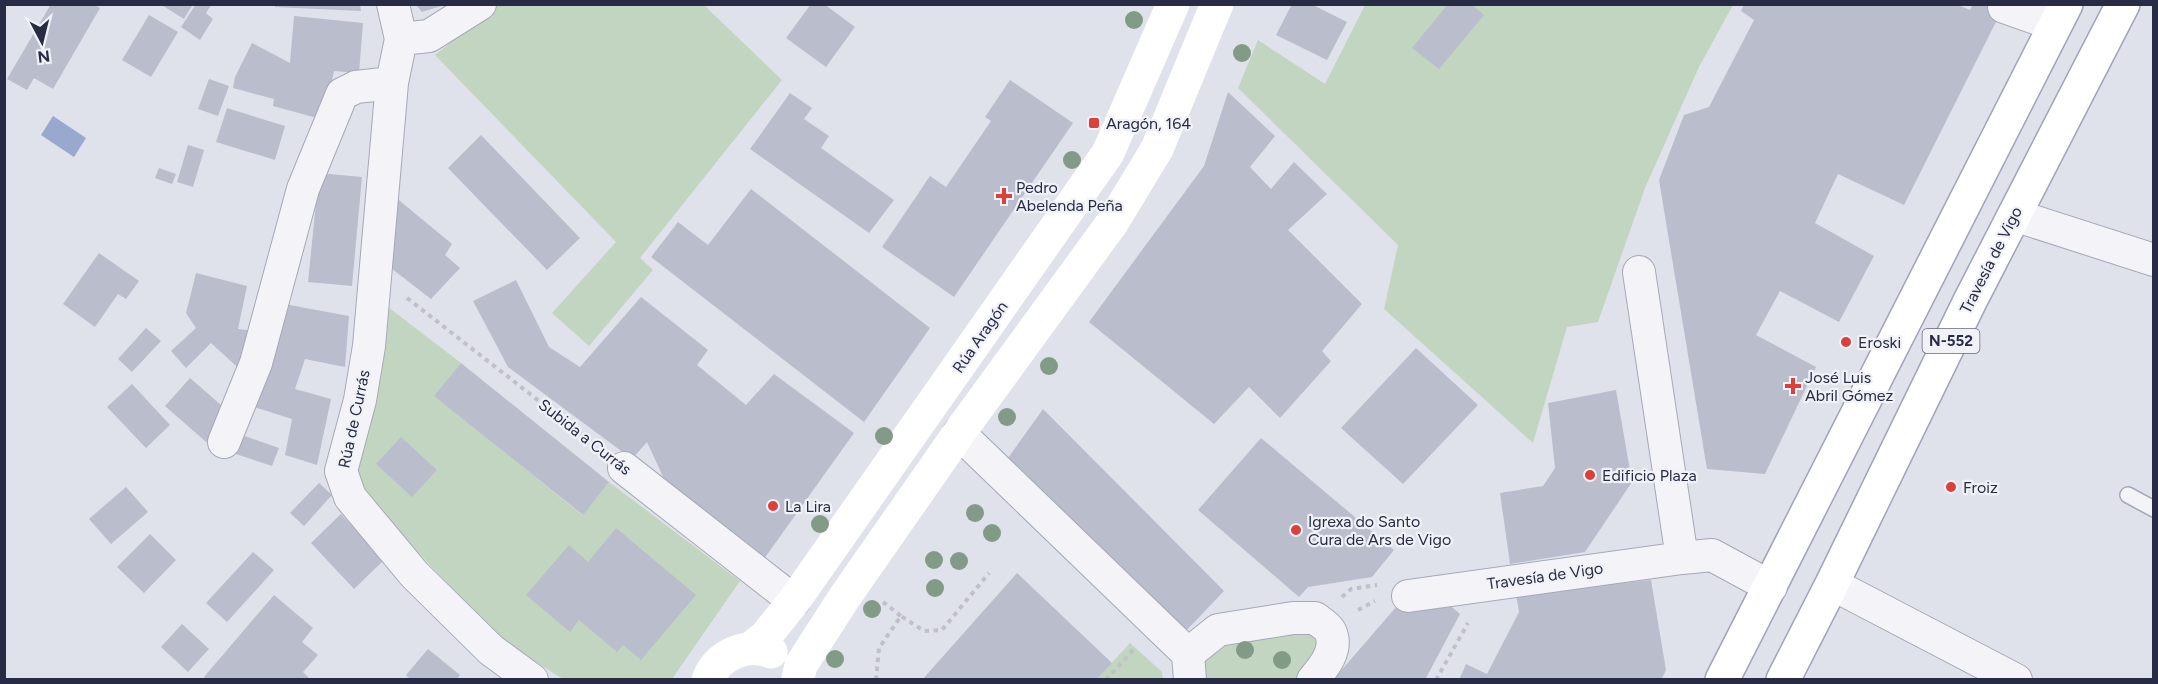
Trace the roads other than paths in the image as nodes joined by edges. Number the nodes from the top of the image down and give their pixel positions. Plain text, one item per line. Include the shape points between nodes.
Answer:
1 (393, 4) edge
2 (480, 4) edge
3 (1173, 4) edge
4 (1216, 4) edge
5 (2123, 4) edge
6 (2004, 7) dead end
7 (2060, 15) edge
8 (401, 39) junction
9 (392, 83) junction
10 (2014, 215) junction
11 (2154, 260) edge
12 (1639, 272) dead end
13 (959, 433) junction
14 (224, 442) dead end
15 (624, 468) road end
16 (2128, 495) dead end
17 (2154, 509) edge
18 (1682, 558) junction
19 (1832, 584) junction
20 (1771, 586) junction
21 (1408, 596) dead end
22 (794, 601) junction
23 (751, 648) junction
24 (1189, 667) edge
25 (798, 679) edge
26 (532, 680) edge
27 (708, 680) edge
28 (1313, 680) edge
29 (1722, 680) edge
30 (1783, 680) edge
31 (2016, 680) edge

1 - 8 street
2 - 8 street via 429,36
3 - 22 main road, Rúa Aragón via 1108,153
4 - 13 main road via 1157,149 1112,223
5 - 10 main road, Travesía de Vigo / N-552
6 - 7 street
7 - 20 main road, N-552
8 - 9 street, Rúa de Currás
9 - 14 street via 356,87 342,94 303,189 256,363
9 - 26 street, Rúa de Currás via 369,346 360,400 341,471 350,497 414,574 491,650
10 - 11 street
10 - 19 main road, Travesía de Vigo / N-552
12 - 18 street
13 - 24 street
13 - 25 main road via 808,653
15 - 22 street, Subida a Currás
16 - 17 lane
18 - 20 street, Travesía de Vigo via 1712,555
18 - 21 street, Travesía de Vigo
19 - 30 main road, Travesía de Vigo / N-552
19 - 31 street
20 - 29 main road, N-552
22 - 23 main road, Rúa Aragón
23 - 25 main road via 779,656
23 - 27 main road via 734,652 720,662
24 - 28 street via 1218,630 1315,618 1329,629 1333,643

